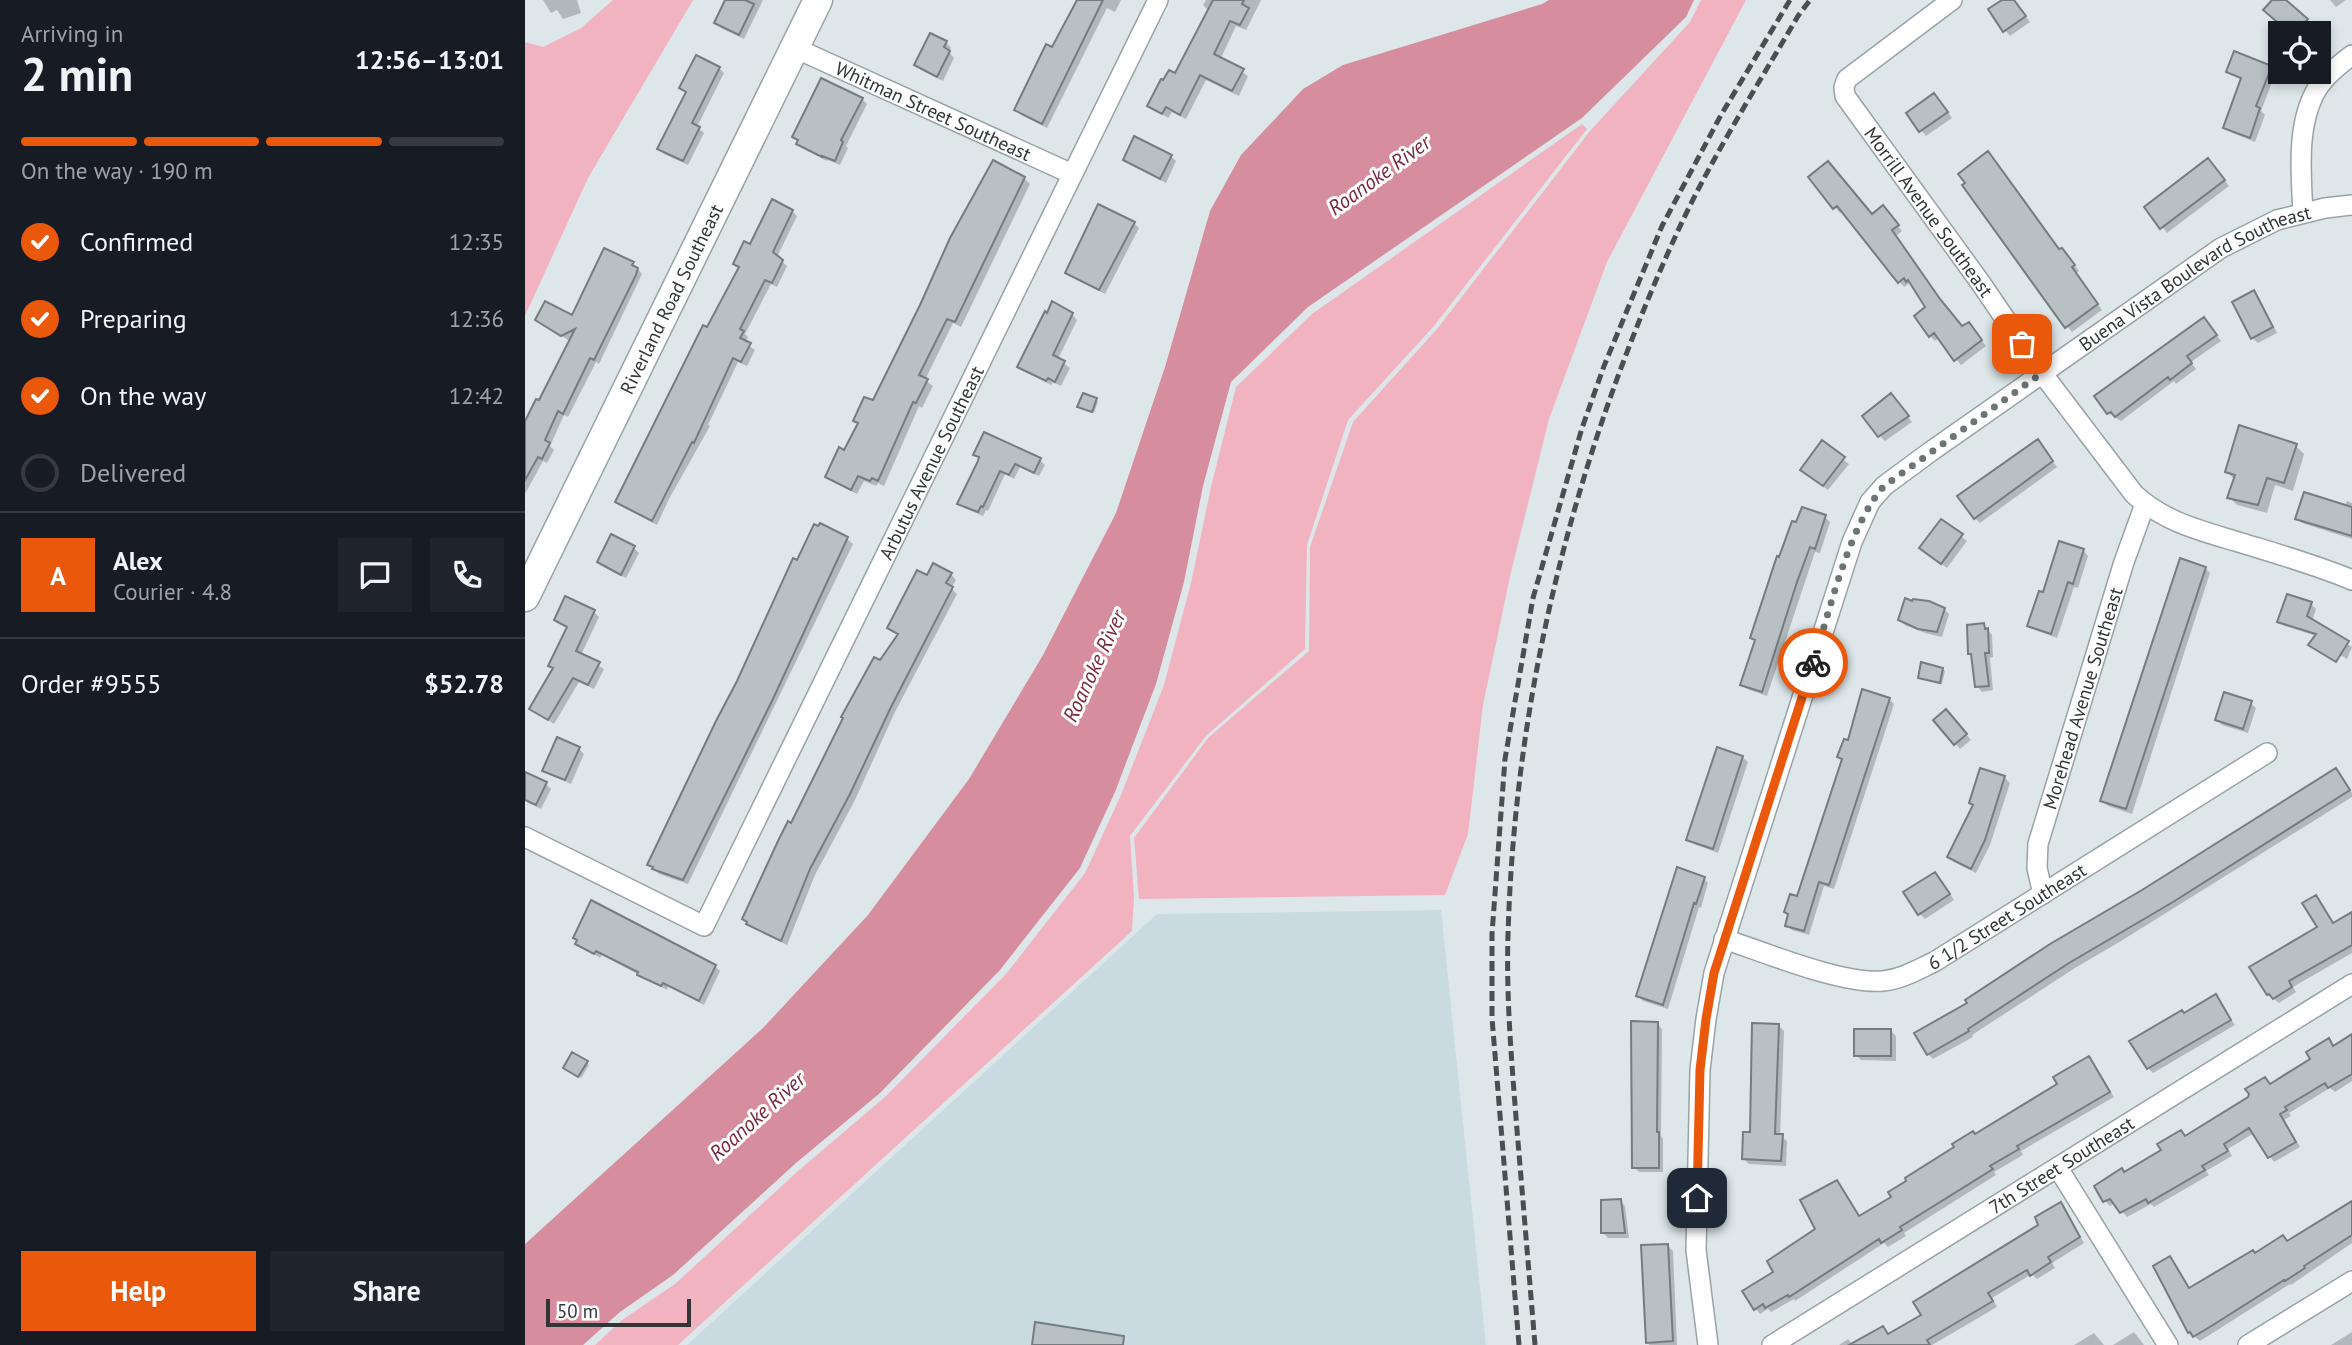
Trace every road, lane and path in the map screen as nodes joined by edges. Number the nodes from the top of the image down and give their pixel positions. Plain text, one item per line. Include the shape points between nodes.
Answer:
1 (818, 0) edge
2 (1158, 0) edge
3 (1952, 0) edge
4 (795, 47) junction
5 (2352, 55) edge
6 (1072, 174) junction
7 (2352, 205) edge
8 (2303, 213) junction
9 (2042, 373) junction
10 (2145, 504) junction
11 (2352, 580) edge
12 (525, 597) edge
13 (2267, 753) dead end
14 (525, 837) edge
15 (2043, 894) junction
16 (1724, 939) junction
17 (2352, 984) edge
18 (2058, 1168) junction
19 (2352, 1281) edge
20 (1707, 1345) edge
21 (1772, 1345) edge
22 (2168, 1345) edge
23 (2248, 1345) edge

1 - 4 main road, Riverland Road Southeast
2 - 6 street, Arbutus Avenue Southeast
3 - 9 street, Morrill Avenue Southeast via 1847,79 1845,96
4 - 6 street, Whitman Street Southeast
4 - 12 main road, Riverland Road Southeast
5 - 8 street via 2316,90 2309,109 2302,142
6 - 14 street, Arbutus Avenue Southeast via 704,926
7 - 8 street, Buena Vista Boulevard Southeast
8 - 9 street, Buena Vista Boulevard Southeast via 2277,220 2221,248
9 - 10 street, Morrill Avenue Southeast via 2116,474
9 - 16 street, Buena Vista Boulevard Southeast via 1884,486 1870,502 1852,542
10 - 11 street, Morrill Avenue Southeast via 2179,524
10 - 15 street, Morehead Avenue Southeast via 2038,844
13 - 15 street, 6 1/2 Street Southeast
15 - 16 street, 6 1/2 Street Southeast via 1934,962 1883,981 1850,978
16 - 20 street, Buena Vista Boulevard Southeast via 1714,973 1700,1070 1696,1250
17 - 18 street, 7th Street Southeast
18 - 21 street, 7th Street Southeast
18 - 22 street
19 - 23 street

